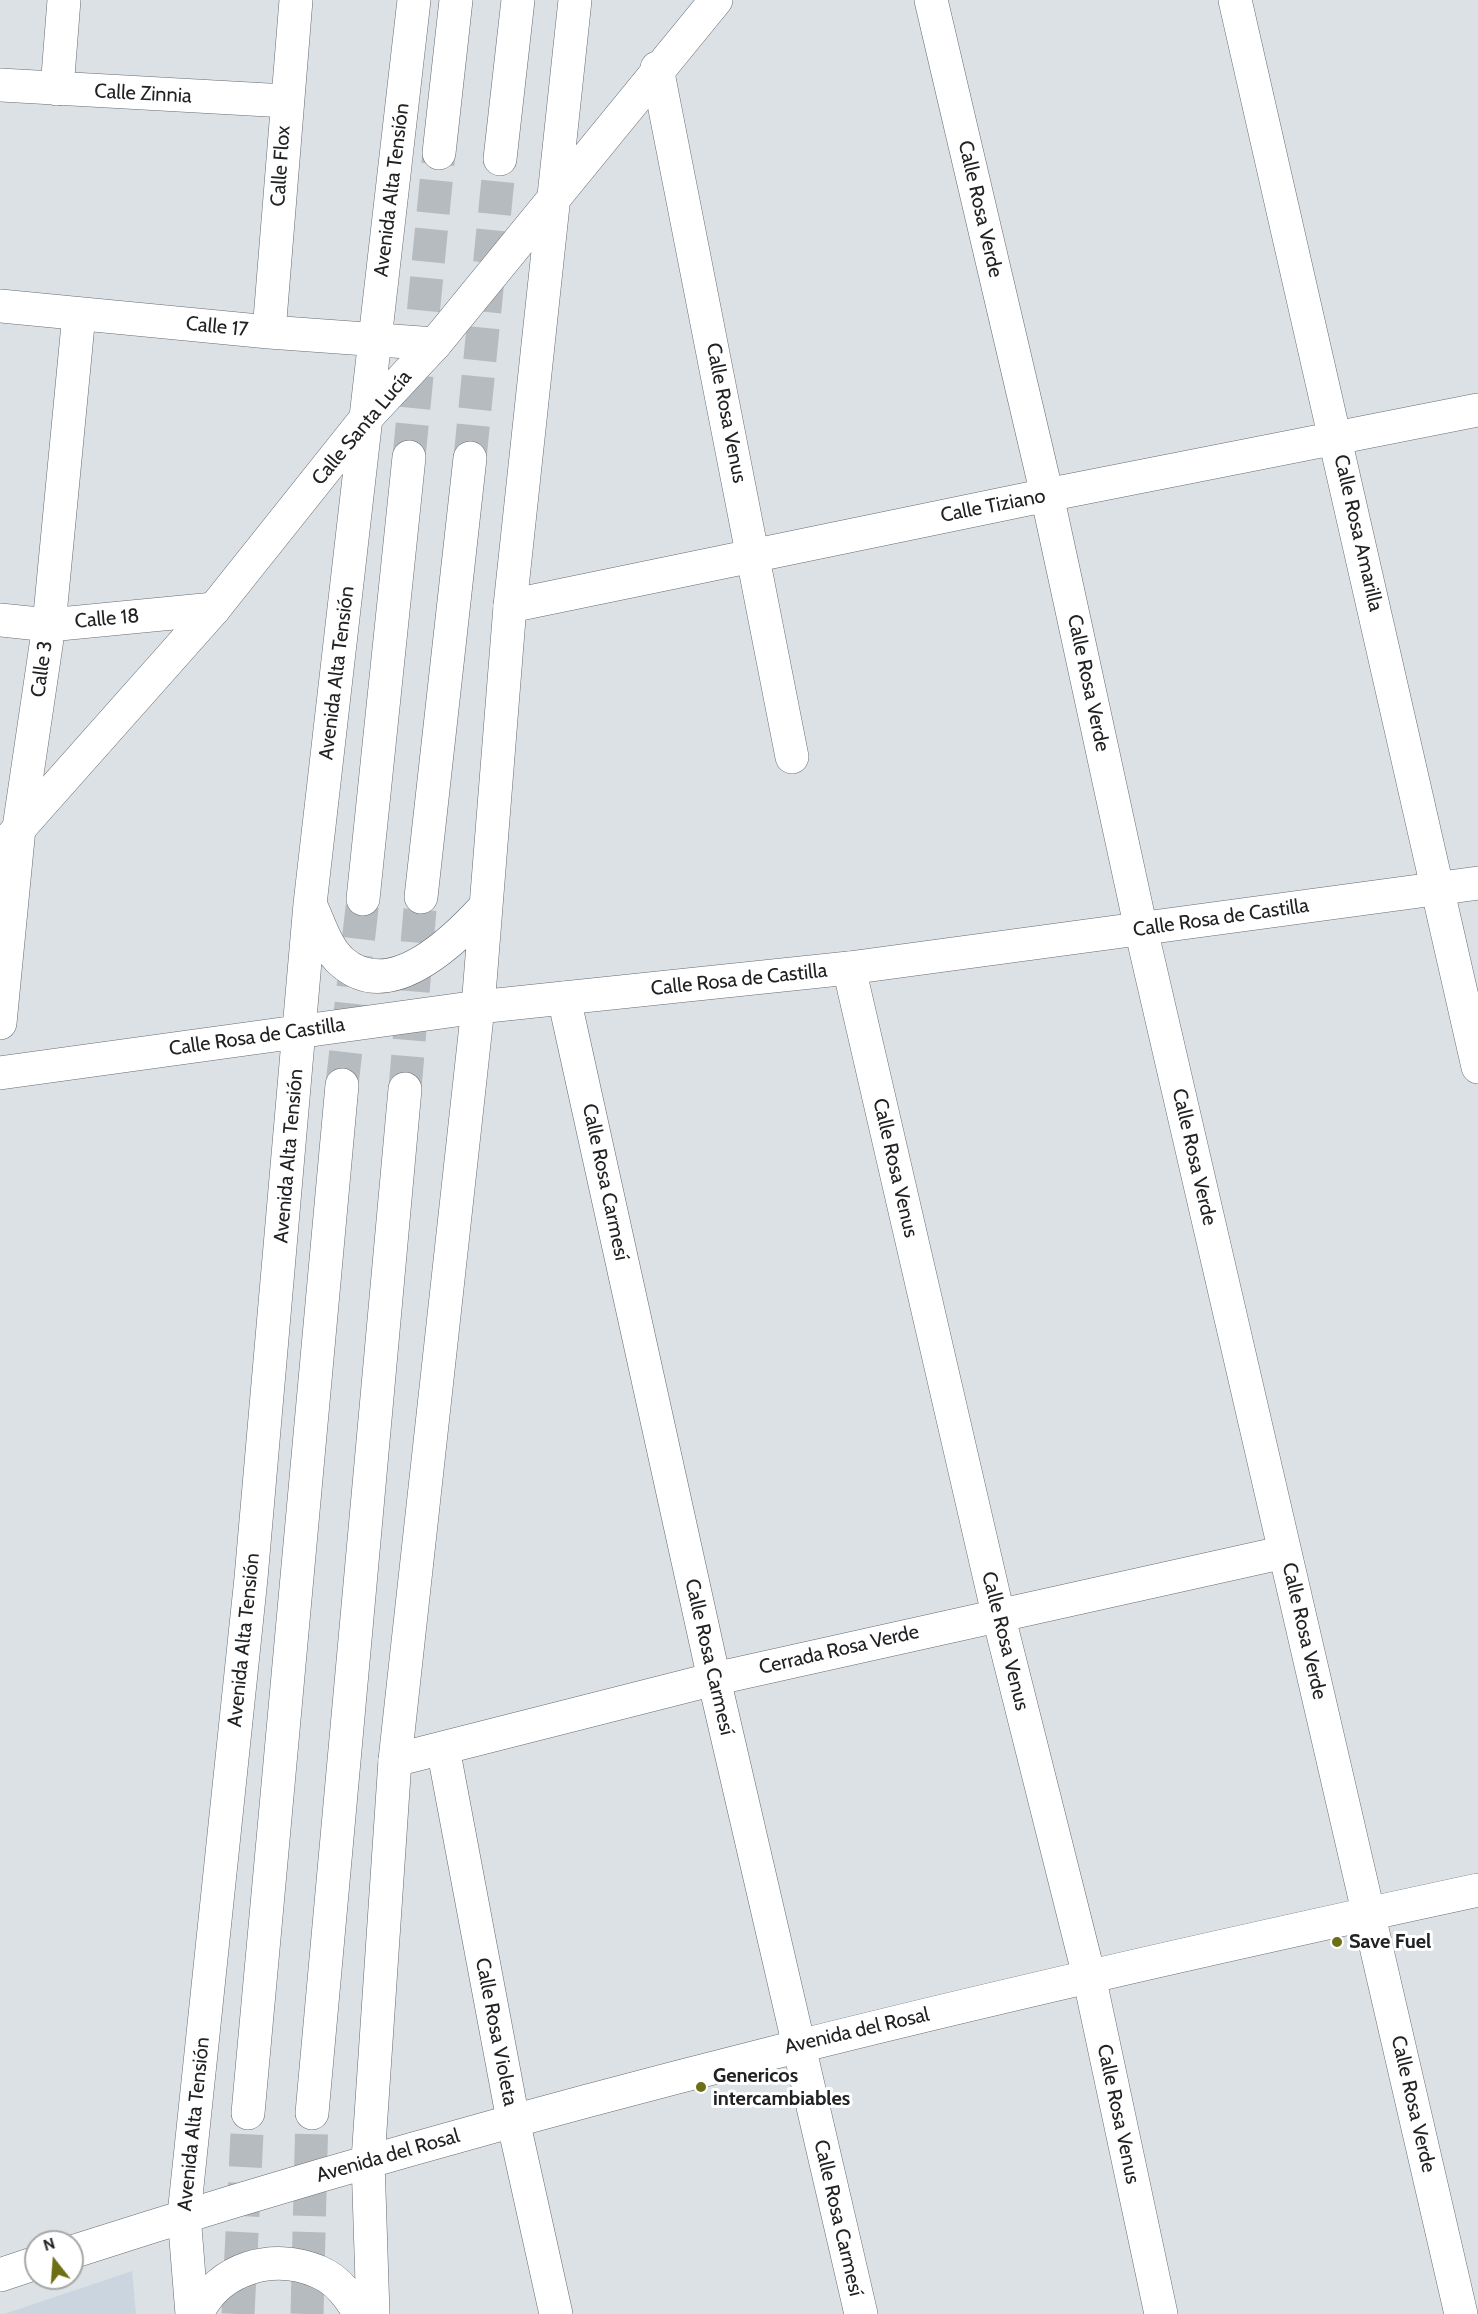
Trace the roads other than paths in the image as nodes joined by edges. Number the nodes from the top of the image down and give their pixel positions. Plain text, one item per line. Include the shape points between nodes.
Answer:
1 (64, 0) edge
2 (296, 0) edge
3 (414, 0) edge
4 (456, 0) edge
5 (518, 0) edge
6 (575, 0) edge
7 (716, 0) edge
8 (931, 0) edge
9 (1234, 0) edge
10 (657, 68) junction
11 (0, 85) edge
12 (57, 89) junction
13 (286, 101) junction
14 (439, 153) tunnel mouth
15 (500, 159) tunnel mouth
16 (556, 194) junction
17 (0, 306) edge
18 (79, 314) junction
19 (269, 332) junction
20 (375, 339) junction
21 (435, 344) junction
22 (1478, 410) edge
23 (367, 417) junction
24 (1336, 438) junction
25 (409, 457) tunnel mouth
26 (470, 458) tunnel mouth
27 (1047, 495) junction
28 (754, 555) junction
29 (510, 606) junction
30 (214, 609) junction
31 (0, 620) edge
32 (49, 625) junction
33 (792, 757) dead end
34 (9, 839) edge
35 (1478, 883) edge
36 (1439, 889) junction
37 (421, 897) tunnel mouth
38 (363, 899) tunnel mouth
39 (310, 904) junction
40 (485, 907) junction
41 (1142, 929) junction
42 (849, 968) junction
43 (564, 999) junction
44 (478, 1007) junction
45 (0, 1023) edge
46 (300, 1030) junction
47 (1478, 1067) edge
48 (0, 1073) edge
49 (342, 1085) tunnel mouth
50 (405, 1089) tunnel mouth
51 (1285, 1552) junction
52 (998, 1614) junction
53 (714, 1679) junction
54 (443, 1748) junction
55 (395, 1760) junction
56 (1478, 1890) edge
57 (1369, 1914) junction
58 (1089, 1976) junction
59 (797, 2044) junction
60 (248, 2113) tunnel mouth
61 (312, 2113) tunnel mouth
62 (513, 2120) junction
63 (368, 2160) junction
64 (184, 2215) junction
65 (84, 2248) edge
66 (24, 2267) edge
67 (0, 2275) edge
68 (192, 2314) edge
69 (197, 2314) edge
70 (360, 2314) edge
71 (373, 2314) edge
72 (556, 2314) edge
73 (861, 2314) edge
74 (1161, 2314) edge
75 (1461, 2314) edge

1 - 12 street
2 - 13 street, Calle Flox
3 - 20 street, Avenida Alta Tensión
4 - 14 street
5 - 15 street
6 - 16 street
7 - 10 street, Calle Santa Lucía
8 - 27 street, Calle Rosa Verde
9 - 24 street, Calle Rosa Amarilla
10 - 16 street, Calle Santa Lucía
10 - 28 street, Calle Rosa Venus
11 - 12 street, Calle Zinnia
12 - 13 street, Calle Zinnia
13 - 19 street, Calle Flox
16 - 21 street, Calle Santa Lucía
16 - 29 street
17 - 18 street, Calle 17
18 - 19 street, Calle 17
18 - 32 street, Calle 3
19 - 20 street, Calle 17
20 - 21 street, Calle 17
20 - 23 street, Avenida Alta Tensión
21 - 23 street, Calle Santa Lucía
22 - 24 street, Calle Tiziano
23 - 30 street, Calle Santa Lucía
23 - 39 street, Avenida Alta Tensión
24 - 27 street, Calle Tiziano
24 - 36 street, Calle Rosa Amarilla
25 - 38 street
26 - 37 street
27 - 28 street, Calle Tiziano
27 - 41 street, Calle Rosa Verde
28 - 29 street, Calle Tiziano
28 - 33 street, Calle Rosa Venus
29 - 40 street
30 - 32 street, Calle 18
30 - 34 street, Calle Santa Lucía
31 - 32 street, Calle 18
32 - 34 street, Calle 3
34 - 45 street, Calle 3
35 - 36 street, Calle Rosa de Castilla
36 - 41 street, Calle Rosa de Castilla
36 - 47 street, Calle Rosa Amarilla
39 - 40 street via 330,948 341,961 355,971 371,975 393,974 433,956 457,938
39 - 46 street, Avenida Alta Tensión
40 - 44 street
41 - 42 street, Calle Rosa de Castilla
41 - 51 street, Calle Rosa Verde
42 - 43 street, Calle Rosa de Castilla
42 - 52 street, Calle Rosa Venus
43 - 44 street, Calle Rosa de Castilla
43 - 53 street, Calle Rosa Carmesí
44 - 46 street, Calle Rosa de Castilla
44 - 55 street
46 - 48 street, Calle Rosa de Castilla
46 - 64 street, Avenida Alta Tensión via 251,1578
49 - 60 street
50 - 61 street
51 - 52 street, Cerrada Rosa Verde
51 - 57 street, Calle Rosa Verde
52 - 53 street, Cerrada Rosa Verde
52 - 58 street, Calle Rosa Venus
53 - 54 street, Cerrada Rosa Verde
53 - 59 street, Calle Rosa Carmesí
54 - 55 street, Cerrada Rosa Verde
54 - 62 street, Calle Rosa Violeta
55 - 63 street
56 - 57 street, Avenida del Rosal
57 - 58 street, Avenida del Rosal
57 - 75 street, Calle Rosa Verde
58 - 59 street, Avenida del Rosal
58 - 74 street, Calle Rosa Venus
59 - 62 street, Avenida del Rosal
59 - 73 street, Calle Rosa Carmesí
62 - 63 street, Avenida del Rosal
62 - 72 street, Calle Rosa Violeta
63 - 64 street, Avenida del Rosal
63 - 71 street
64 - 65 street, Avenida del Rosal
64 - 68 street, Avenida Alta Tensión
66 - 67 street
69 - 70 street via 203,2301 227,2277 257,2264 289,2263 320,2272 346,2292

